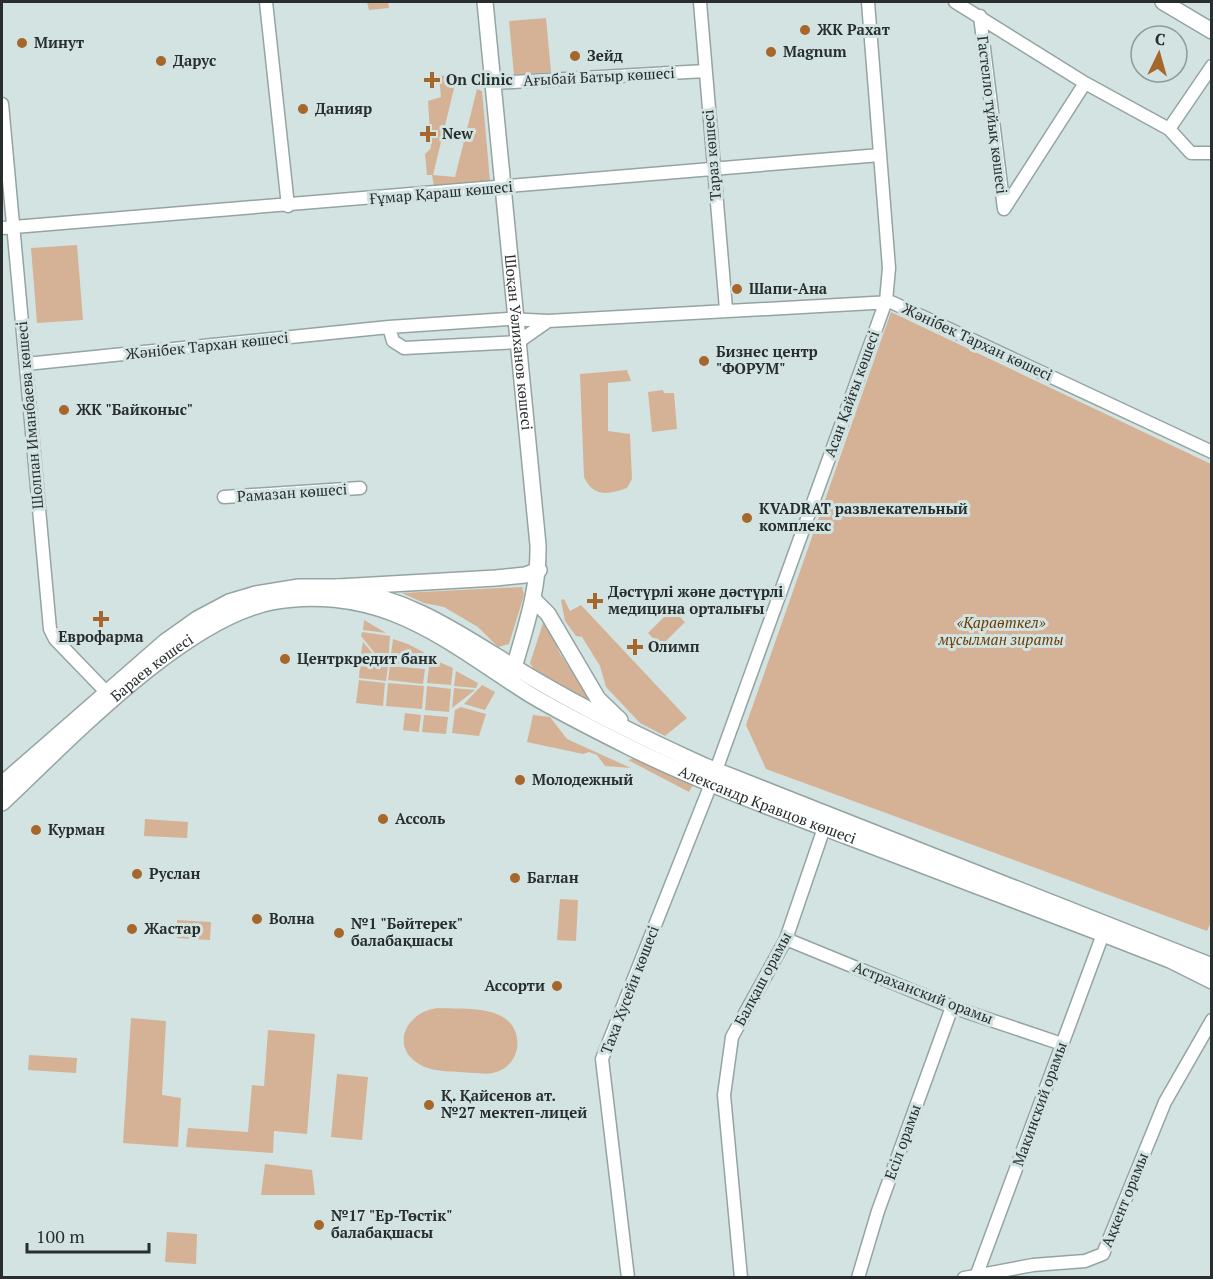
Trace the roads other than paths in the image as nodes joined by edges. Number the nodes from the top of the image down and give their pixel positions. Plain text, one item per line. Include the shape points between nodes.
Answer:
1 (266, 2) edge
2 (485, 2) edge
3 (700, 2) edge
4 (868, 2) edge
5 (955, 2) edge
6 (1163, 2) edge
7 (1179, 2) edge
8 (980, 16) junction
9 (1212, 22) edge
10 (1212, 31) edge
11 (1212, 66) edge
12 (705, 71) junction
13 (493, 83) junction
14 (1085, 83) junction
15 (2, 104) edge
16 (1169, 129) junction
17 (1212, 153) edge
18 (880, 155) junction
19 (713, 169) junction
20 (503, 187) junction
21 (288, 206) junction
22 (7, 228) edge
23 (886, 301) junction
24 (726, 309) junction
25 (516, 319) junction
26 (548, 321) junction
27 (389, 327) junction
28 (518, 342) junction
29 (26, 364) junction
30 (1212, 452) edge
31 (360, 488) dead end
32 (224, 497) dead end
33 (539, 570) junction
34 (338, 593) junction
35 (534, 600) junction
36 (512, 674) junction
37 (110, 696) junction
38 (635, 734) junction
39 (713, 777) junction
40 (2, 784) edge
41 (2, 803) edge
42 (824, 828) junction
43 (1103, 934) junction
44 (786, 939) junction
45 (1212, 966) edge
46 (1212, 981) edge
47 (952, 1007) junction
48 (1212, 1020) edge
49 (1062, 1044) junction
50 (977, 1274) junction
51 (628, 1278) edge
52 (741, 1278) edge
53 (858, 1278) edge
54 (964, 1278) edge

1 - 21 street
2 - 13 main road, Шоқан Уәлиханов көшесі
3 - 12 street, Тараз көшесі
4 - 18 street, Асан Қайғы көшесі
5 - 8 street
6 - 10 main road
7 - 9 main road
8 - 14 street
8 - 14 street, Гастелло тұйық көшесі via 1004,209
11 - 16 street
12 - 13 street, Ағыбай Батыр көшесі
12 - 19 street, Тараз көшесі
13 - 20 main road, Шоқан Уәлиханов көшесі
14 - 16 street
15 - 22 street, Шолпан Иманбаева көшесі
16 - 17 street via 1191,153
18 - 19 street, Ғұмар Қараш көшесі
18 - 23 street, Асан Қайғы көшесі via 890,268
19 - 20 street, Ғұмар Қараш көшесі
19 - 24 street, Тараз көшесі
20 - 21 street, Ғұмар Қараш көшесі
20 - 25 main road, Шоқан Уәлиханов көшесі
21 - 22 street, Ғұмар Қараш көшесі
22 - 29 street, Шолпан Иманбаева көшесі
23 - 24 street, Жәнібек Тархан көшесі
23 - 30 street, Жәнібек Тархан көшесі
23 - 39 street, Асан Қайғы көшесі
24 - 26 street, Жәнібек Тархан көшесі
25 - 26 street, Жәнібек Тархан көшесі
25 - 27 street, Жәнібек Тархан көшесі
25 - 28 main road, Шоқан Уәлиханов көшесі
26 - 28 street
27 - 28 street via 393,341 404,348
27 - 29 street, Жәнібек Тархан көшесі
28 - 33 main road, Шоқан Уәлиханов көшесі
29 - 37 street, Шолпан Иманбаева көшесі via 50,629
31 - 32 street, Рамазан көшесі
33 - 34 main road via 525,575
33 - 35 main road, Шоқан Уәлиханов көшесі
34 - 36 main road, Александр Кравцов көшесі via 419,624
34 - 37 main road, Бараев көшесі via 272,602 234,614 144,667
35 - 36 main road, Шоқан Уәлиханов көшесі
35 - 38 main road via 548,614 598,699
36 - 38 main road, Александр Кравцов көшесі
36 - 39 main road, Александр Кравцов көшесі via 602,733
37 - 40 main road, Бараев көшесі
37 - 41 main road, Бараев көшесі
38 - 39 main road, Александр Кравцов көшесі
39 - 42 main road, Александр Кравцов көшесі
39 - 45 main road, Александр Кравцов көшесі
39 - 51 street, Таха Хусейн көшесі via 602,1059
42 - 43 main road, Александр Кравцов көшесі
42 - 44 street, Балқаш орамы
43 - 46 main road, Александр Кравцов көшесі
43 - 49 street, Макинский орамы
44 - 47 street, Астраханский орамы
44 - 52 street, Балқаш орамы via 732,1037 724,1095
47 - 49 street, Астраханский орамы
47 - 53 street, Есіл орамы
48 - 50 street, Ақкент орамы via 1165,1102 1103,1254 1085,1261
49 - 50 street, Макинский орамы
50 - 54 street, Ақкент орамы

